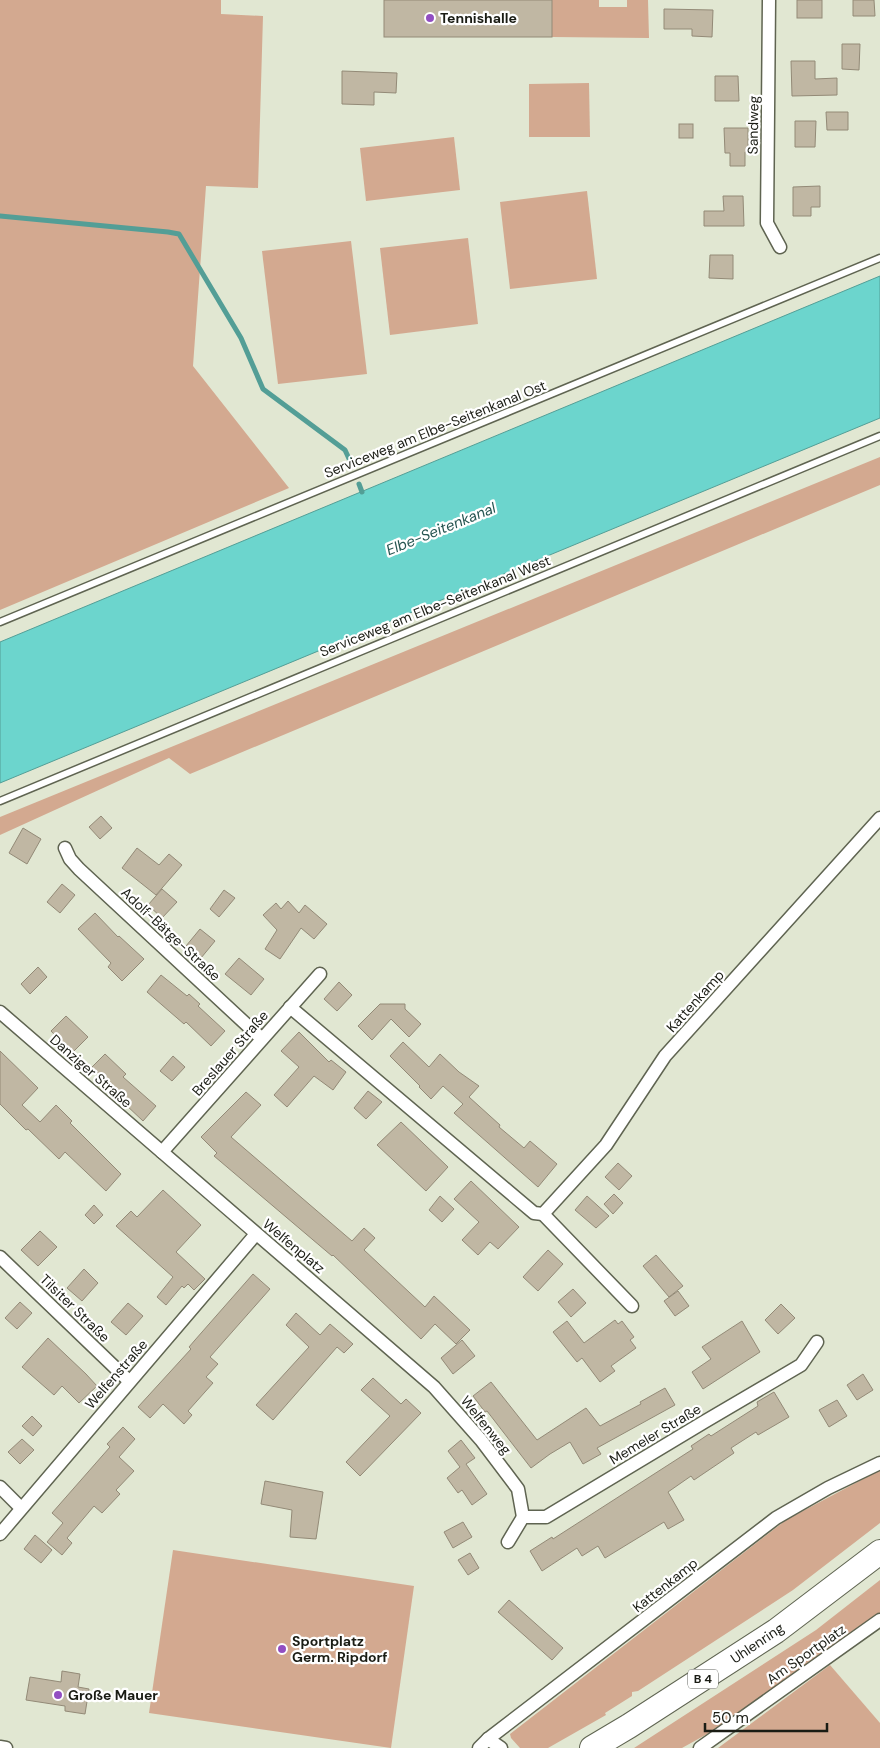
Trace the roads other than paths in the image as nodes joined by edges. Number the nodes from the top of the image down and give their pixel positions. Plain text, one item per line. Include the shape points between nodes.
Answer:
1 (769, 0) edge
2 (780, 247) dead end
3 (880, 258) edge
4 (880, 436) edge
5 (0, 622) edge
6 (0, 801) edge
7 (880, 818) edge
8 (65, 848) dead end
9 (320, 974) dead end
10 (290, 1007) junction
11 (0, 1012) edge
12 (262, 1039) junction
13 (162, 1152) junction
14 (543, 1214) junction
15 (256, 1234) junction
16 (0, 1257) edge
17 (632, 1306) dead end
18 (817, 1342) dead end
19 (407, 1362) joint
20 (129, 1382) junction
21 (880, 1463) edge
22 (0, 1487) edge
23 (21, 1508) junction
24 (523, 1517) junction
25 (0, 1534) edge
26 (508, 1542) dead end
27 (880, 1552) edge
28 (880, 1620) edge
29 (488, 1739) junction
30 (0, 1747) edge
31 (6, 1748) edge
32 (479, 1748) edge
33 (501, 1748) edge
34 (592, 1748) edge
35 (700, 1748) edge

1 - 2 street, Sandweg via 767,222
3 - 5 lane, Serviceweg am Elbe-Seitenkanal Ost
4 - 6 lane, Serviceweg am Elbe-Seitenkanal West
7 - 14 street, Kattenkamp via 665,1056 606,1145
8 - 12 street, Adolf-Bätge-Straße via 79,870
9 - 10 street, Breslauer Straße
10 - 12 street, Breslauer Straße
10 - 14 street via 534,1213
11 - 13 street, Danziger Straße
12 - 13 street, Breslauer Straße
13 - 15 street, Welfenplatz
14 - 17 street
15 - 19 street, Welfenplatz
15 - 20 street, Welfenstraße
16 - 20 street, Tilsiter Straße
18 - 24 street, Memeler Straße via 801,1365 546,1517
19 - 24 street, Welfenweg via 449,1403 518,1489
20 - 23 street, Welfenstraße
21 - 29 street, Kattenkamp via 776,1518
22 - 23 street
23 - 25 street, Welfenstraße
24 - 26 street
27 - 34 highway, Uhlenring / B 4 via 776,1631
28 - 35 street, Am Sportplatz
29 - 32 street, Kattenkamp
29 - 33 street
30 - 31 street

